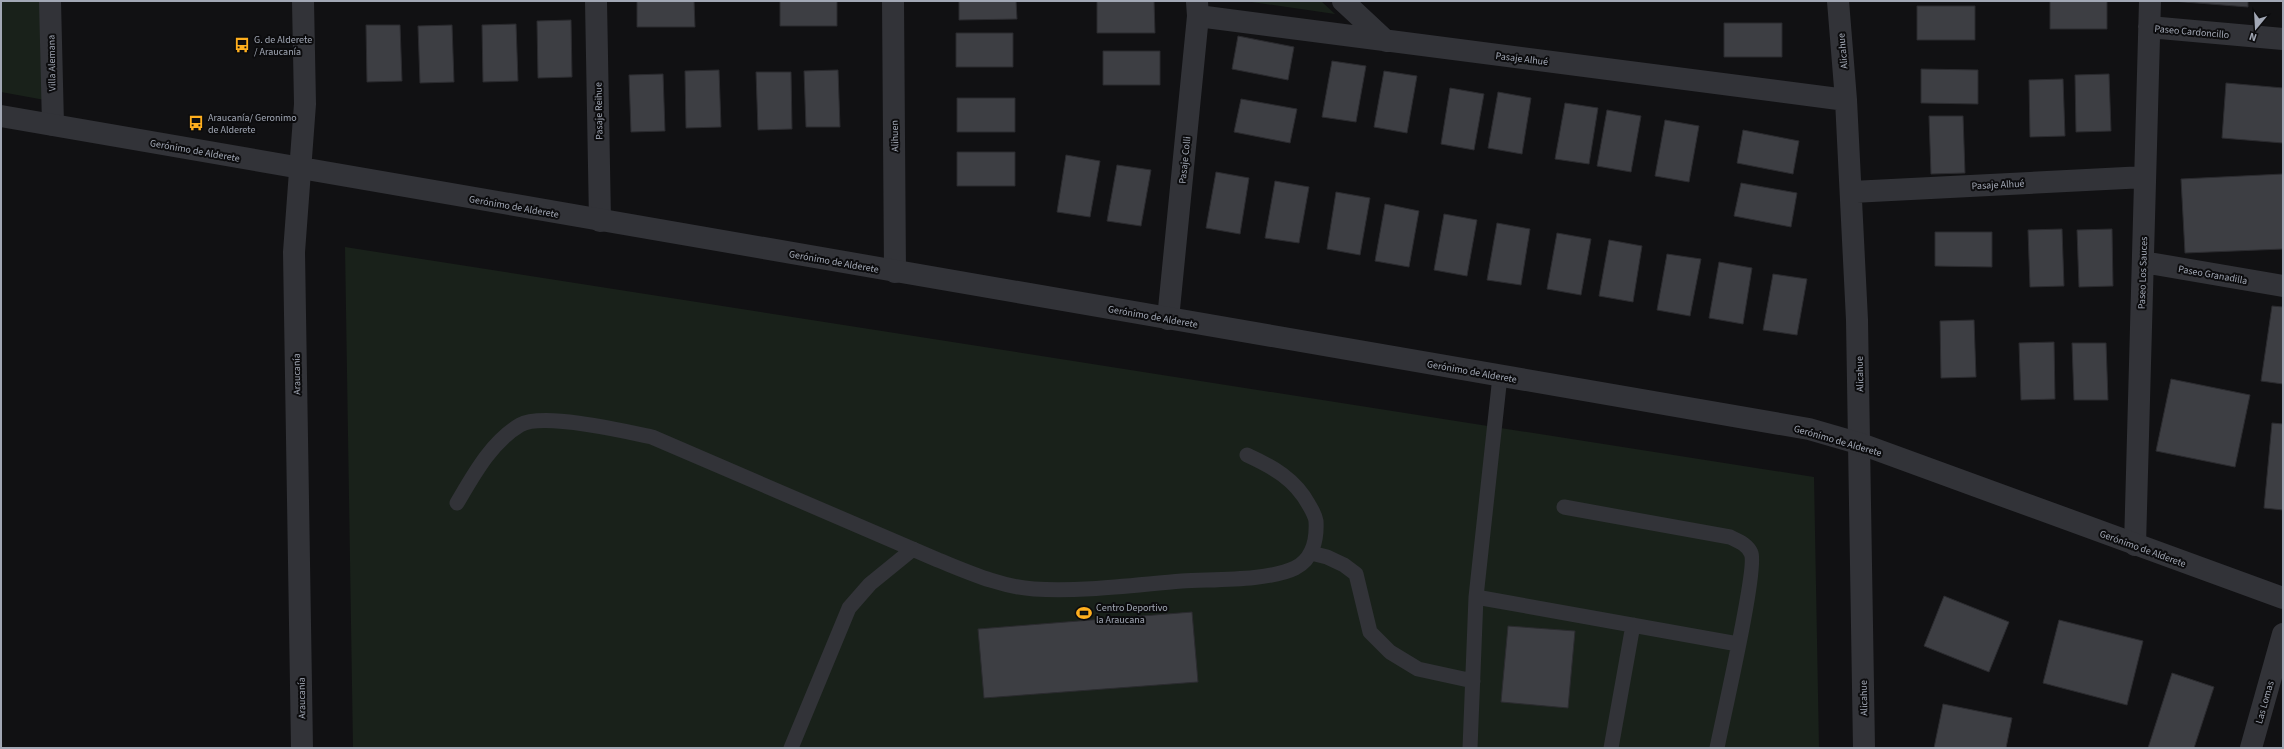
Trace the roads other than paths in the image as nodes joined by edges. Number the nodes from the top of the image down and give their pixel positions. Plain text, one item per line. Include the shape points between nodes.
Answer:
1 (50, 1) edge
2 (303, 1) edge
3 (596, 1) edge
4 (892, 1) edge
5 (1343, 1) edge
6 (1838, 1) edge
7 (2150, 1) edge
8 (1198, 8) edge
9 (2149, 27) junction
10 (2283, 39) edge
11 (1386, 41) junction
12 (1846, 100) junction
13 (1, 116) edge
14 (52, 125) junction
15 (300, 169) junction
16 (2145, 177) junction
17 (1852, 192) junction
18 (600, 221) junction
19 (2143, 262) junction
20 (895, 272) junction
21 (2283, 286) edge
22 (1168, 319) junction
23 (1500, 376) junction
24 (1860, 444) junction
25 (1247, 455) dead end
26 (457, 503) dead end
27 (1564, 507) dead end
28 (2135, 545) junction
29 (913, 549) junction
30 (1311, 553) junction
31 (1476, 597) junction
32 (2283, 598) edge
33 (1633, 625) junction
34 (2283, 634) edge
35 (1738, 644) junction
36 (1473, 681) junction
37 (302, 748) edge
38 (791, 748) edge
39 (1470, 748) edge
40 (1611, 748) edge
41 (1717, 748) edge
42 (1864, 748) edge
43 (2251, 748) edge

1 - 14 street, Villa Alemana
2 - 15 street, Araucanía via 305,104
3 - 18 street, Pasaje Reihue
4 - 20 street, Alihuen
5 - 11 street
6 - 12 street, Alicahue
7 - 9 street, Paseo Los Sauces
8 - 11 street, Pasaje Alhué
8 - 22 street, Pasaje Colli
9 - 10 street, Paseo Cardoncillo
9 - 16 street, Paseo Los Sauces
11 - 12 street, Pasaje Alhué
12 - 17 street, Alicahue
13 - 14 street, Gerónimo de Alderete
14 - 15 street, Gerónimo de Alderete
15 - 18 street, Gerónimo de Alderete
15 - 37 street, Araucanía via 294,260
16 - 17 street, Pasaje Alhué
16 - 19 street, Paseo Los Sauces
17 - 24 street, Alicahue
18 - 20 street, Gerónimo de Alderete
19 - 21 street, Paseo Granadilla
19 - 28 street, Paseo Los Sauces
20 - 22 street, Gerónimo de Alderete
22 - 23 street, Gerónimo de Alderete
23 - 24 street, Gerónimo de Alderete via 1802,428
23 - 31 lane
24 - 28 street, Gerónimo de Alderete
24 - 42 street, Alicahue
25 - 30 lane via 1274,467 1293,482 1306,499 1316,518 1317,535
26 - 29 lane via 477,470 499,442 520,424 551,420 611,428 652,437
27 - 35 lane via 1730,537 1745,545 1752,554 1751,572
28 - 32 street, Gerónimo de Alderete
29 - 30 lane via 986,578 1033,589 1265,576 1296,568
29 - 38 lane via 870,584 849,608
30 - 36 lane via 1333,560 1356,574 1370,632 1390,652 1418,669
31 - 33 lane
31 - 36 lane
33 - 35 lane
33 - 40 lane
34 - 43 street, Las Lomas
35 - 41 lane
36 - 39 lane

